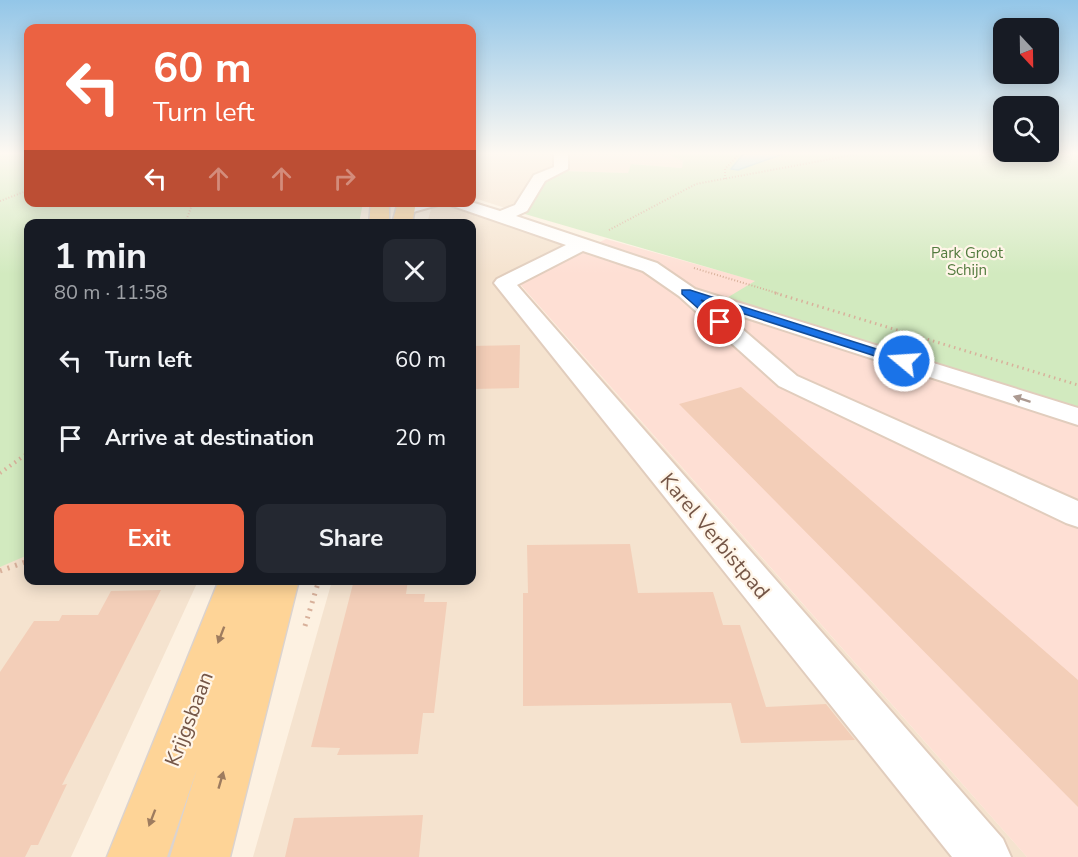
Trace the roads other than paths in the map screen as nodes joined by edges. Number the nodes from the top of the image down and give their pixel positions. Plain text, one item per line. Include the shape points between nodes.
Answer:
1 (529, 194) edge
2 (471, 207) edge
3 (500, 217) junction
4 (584, 243) junction
5 (686, 292) junction
6 (1078, 417) edge
7 (1078, 515) edge
8 (239, 585) edge
9 (277, 585) edge
10 (137, 857) edge
11 (200, 857) edge
12 (985, 857) edge

1 - 3 street via 521,208
2 - 3 street
3 - 4 street
4 - 5 street via 650,267
4 - 12 street, Karel Verbistpad via 504,283
6 -> 5 street
5 - 7 street via 788,381
8 -> 10 main road, Krijgsbaan
11 -> 9 main road

